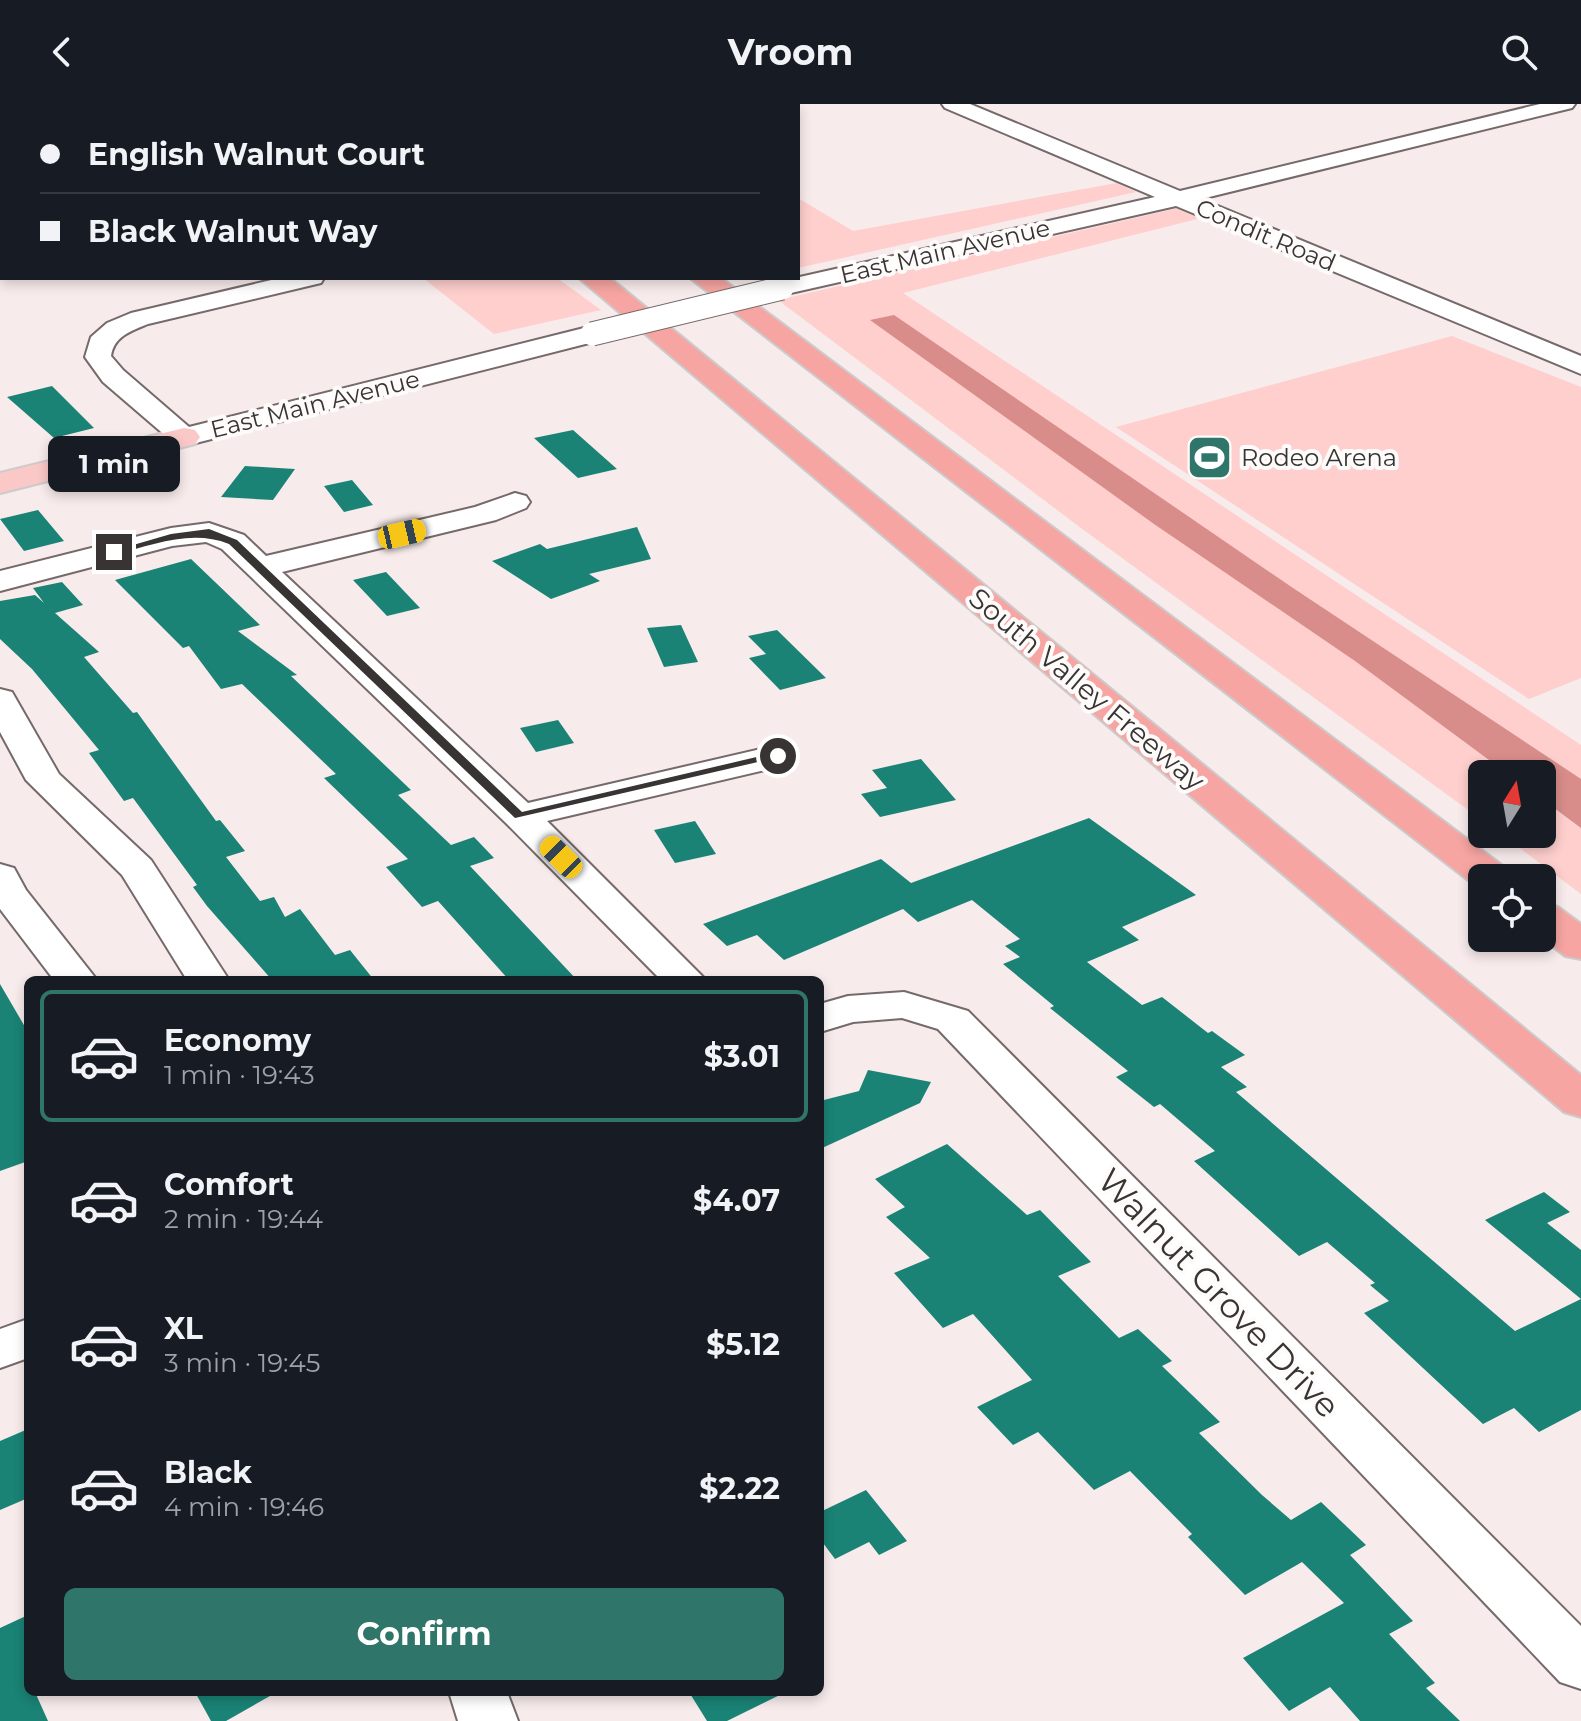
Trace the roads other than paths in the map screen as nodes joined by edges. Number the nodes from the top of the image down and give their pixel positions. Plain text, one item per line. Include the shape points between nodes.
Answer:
1 (952, 104) edge
2 (1565, 104) edge
3 (1179, 198) junction
4 (303, 280) edge
5 (595, 280) edge
6 (707, 280) edge
7 (1581, 366) edge
8 (184, 437) junction
9 (0, 483) edge
10 (515, 502) dead end
11 (262, 567) junction
12 (0, 581) edge
13 (0, 699) edge
14 (778, 756) dead end
15 (520, 816) junction
16 (1474, 864) edge
17 (0, 876) edge
18 (1556, 927) edge
19 (1581, 946) edge
20 (73, 976) edge
21 (206, 976) edge
22 (681, 976) edge
23 (824, 1018) edge
24 (1581, 1101) edge
25 (24, 1340) edge
26 (0, 1349) edge
27 (1581, 1664) edge
28 (479, 1696) edge
29 (488, 1721) edge

1 - 3 street, Condit Road
2 - 3 street, East Main Avenue
3 - 7 street, Condit Road
3 - 8 street, East Main Avenue, bridge via 782,288
4 - 8 street via 140,318 116,328 100,343 98,357 113,376
5 - 24 highway, South Valley Freeway
6 - 16 highway
8 - 9 main road, East Main Avenue
10 - 11 street via 485,514
11 - 12 street via 233,542 209,532
11 - 15 street
13 - 21 street via 44,780 137,868
14 - 15 street
15 - 22 street
17 - 20 street
18 - 19 highway
23 - 27 street, Walnut Grove Drive via 848,1009 904,1005 953,1020
25 - 26 street
28 - 29 street

